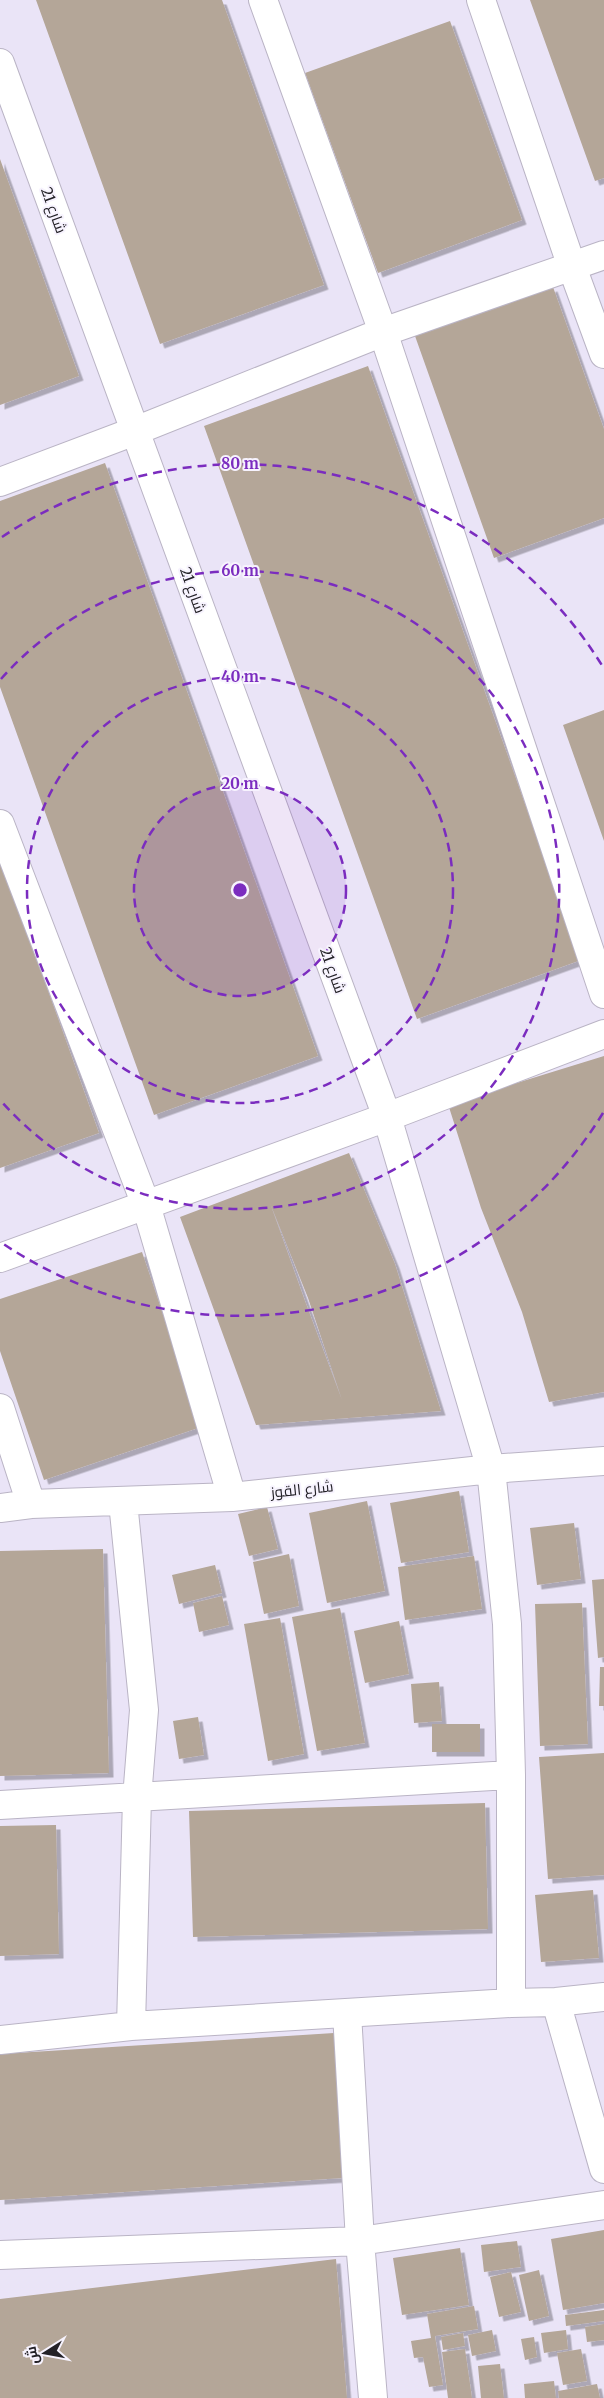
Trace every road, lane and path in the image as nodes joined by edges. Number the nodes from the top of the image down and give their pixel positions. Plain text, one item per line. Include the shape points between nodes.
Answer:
1 (263, 0) edge
2 (481, 0) edge
3 (0, 63) edge
4 (604, 255) edge
5 (572, 267) junction
6 (382, 332) junction
7 (604, 354) edge
8 (135, 431) junction
9 (0, 482) edge
10 (0, 824) edge
11 (604, 994) edge
12 (604, 1034) edge
13 (387, 1117) junction
14 (146, 1205) junction
15 (0, 1258) edge
16 (0, 1408) edge
17 (604, 1461) edge
18 (491, 1469) junction
19 (232, 1497) junction
20 (122, 1502) junction
21 (31, 1504) junction
22 (0, 1508) edge
23 (511, 1775) junction
24 (137, 1798) junction
25 (0, 1805) edge
26 (604, 1997) edge
27 (556, 2002) junction
28 (511, 2003) junction
29 (347, 2013) junction
30 (131, 2026) junction
31 (0, 2040) edge
32 (604, 2169) edge
33 (604, 2205) edge
34 (360, 2241) junction
35 (0, 2255) edge
36 (373, 2398) edge

1 - 6 street
2 - 5 street
3 - 8 street, شارع 21
4 - 5 street
5 - 6 street
5 - 7 street
6 - 8 street
6 - 11 street
8 - 9 street
8 - 13 street, شارع 21
10 - 14 street
12 - 13 street
13 - 14 street
13 - 18 street, شارع 21
14 - 15 street
14 - 19 street
16 - 21 street
17 - 18 street, شارع القوز
18 - 19 street, شارع القوز
18 - 23 street, شارع 21 via 507,1624
19 - 20 street, شارع القوز
20 - 21 street, شارع القوز
20 - 24 street via 144,1710
21 - 22 street, شارع القوز
23 - 24 street
23 - 28 street, شارع 21
24 - 25 street
24 - 30 street
26 - 27 street
27 - 28 street
27 - 32 street
28 - 29 street
29 - 30 street
29 - 34 street
30 - 31 street
33 - 34 street
34 - 35 street
34 - 36 street

